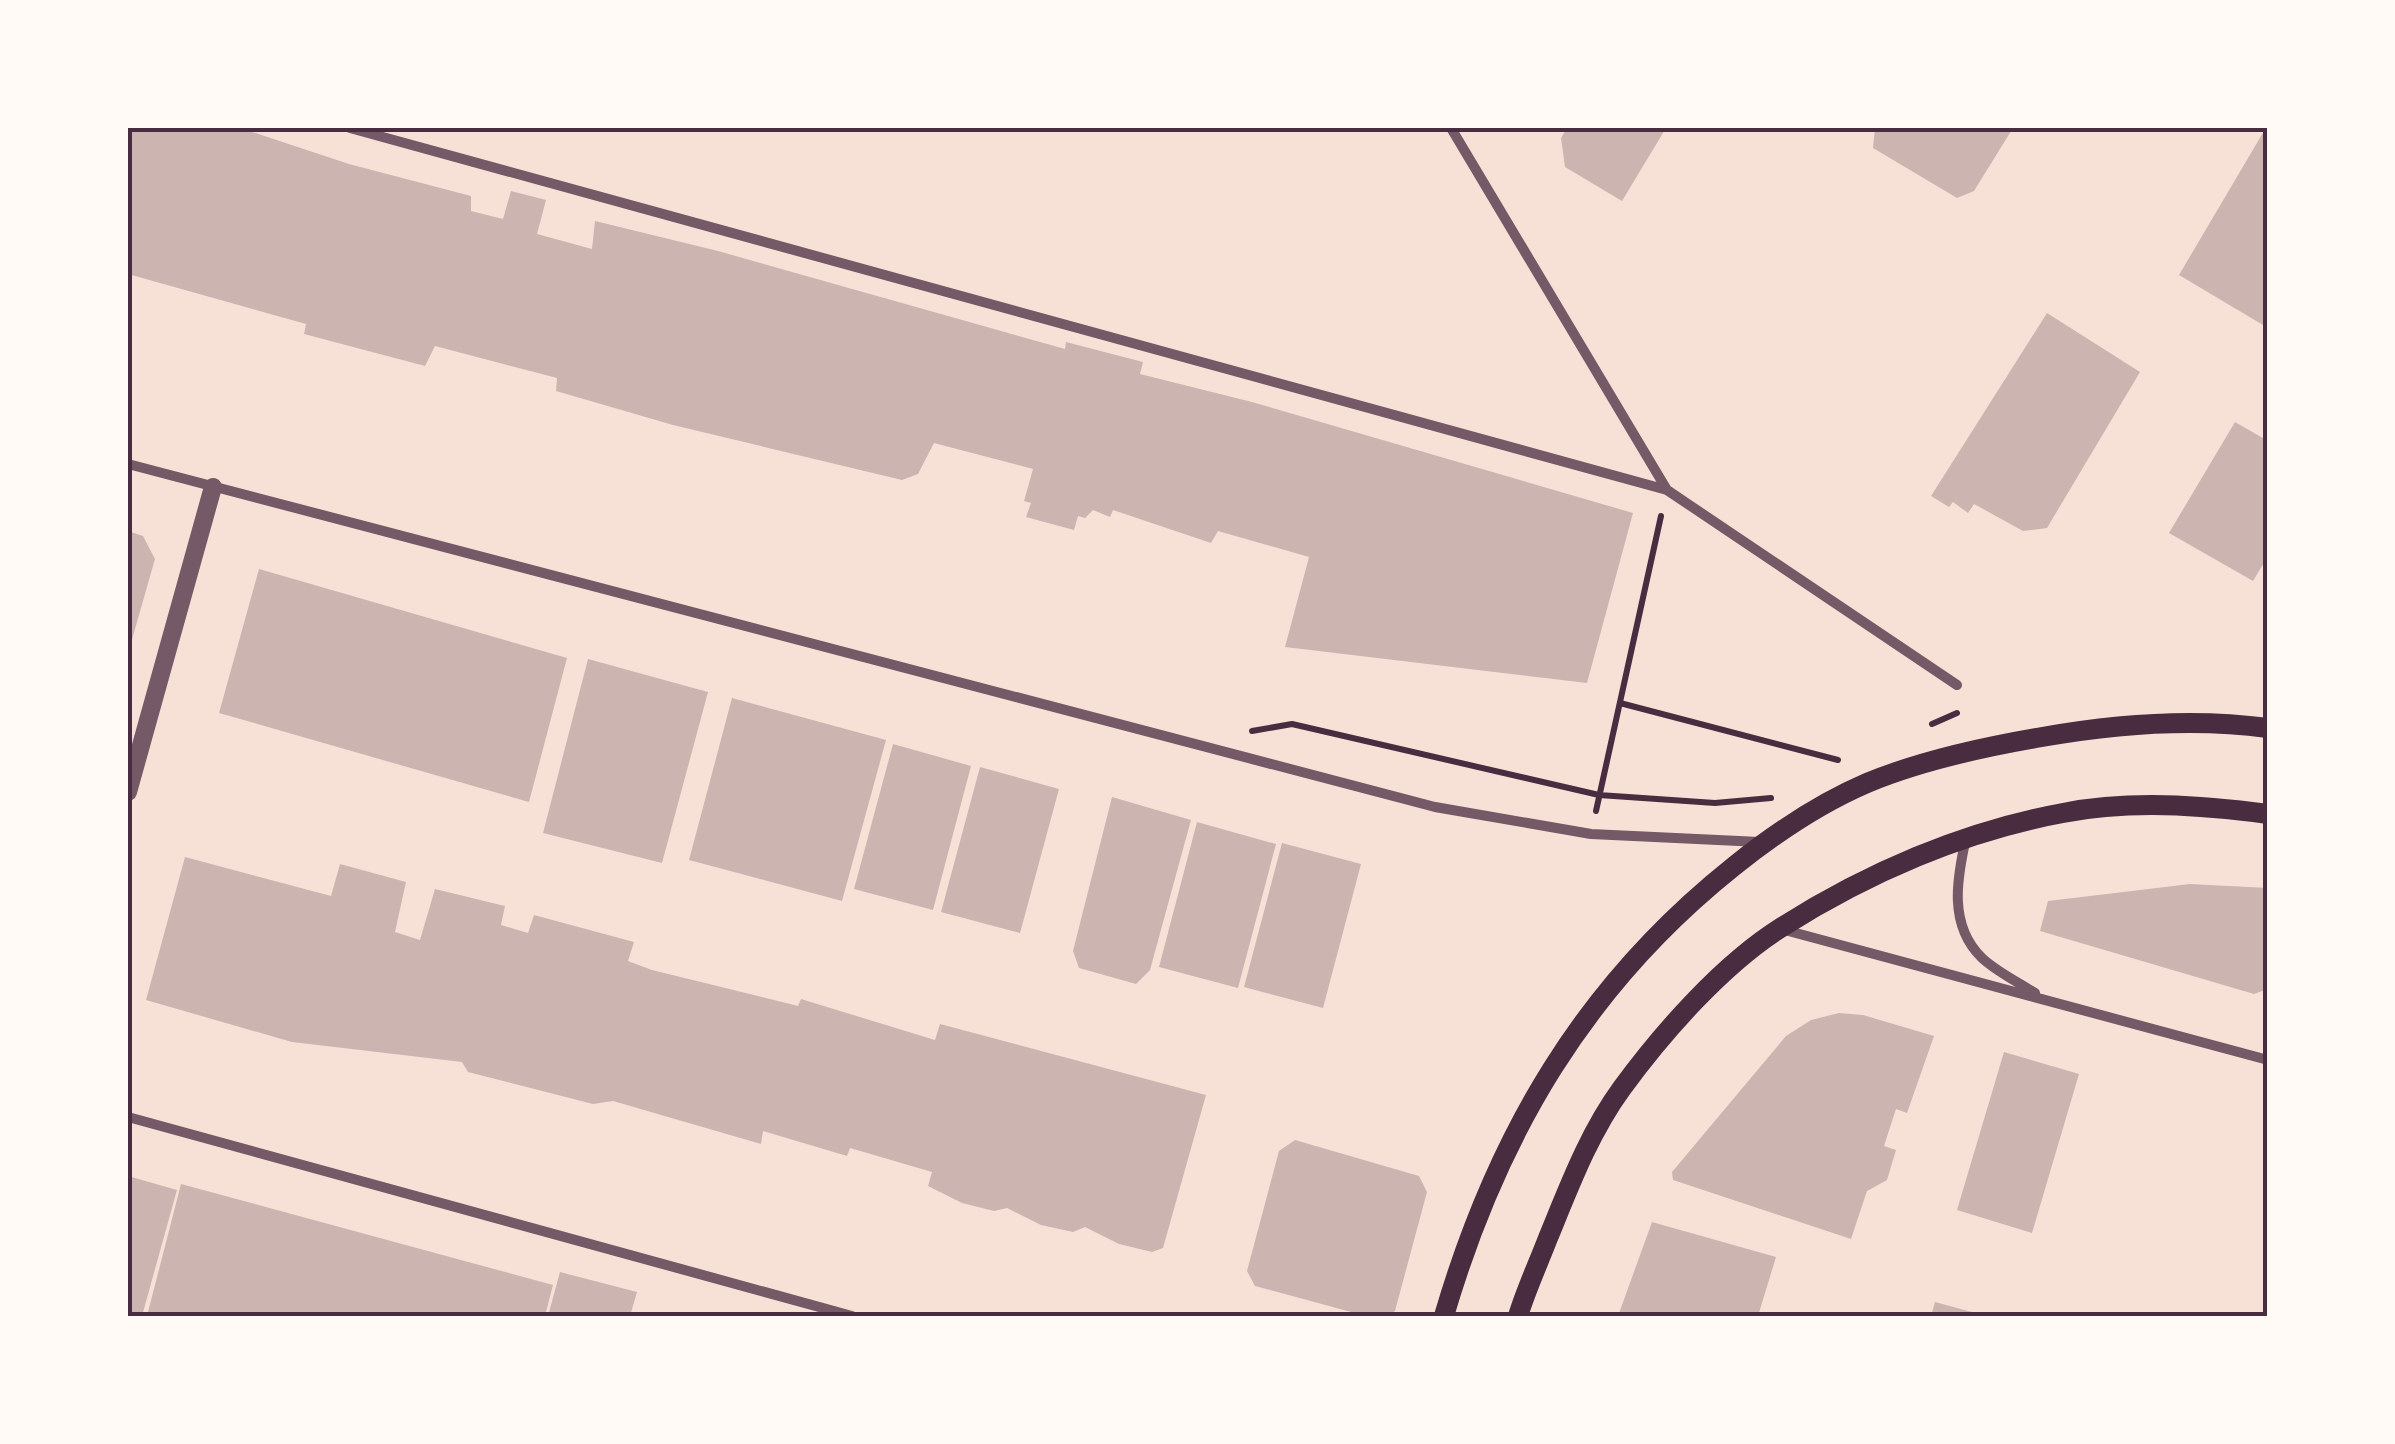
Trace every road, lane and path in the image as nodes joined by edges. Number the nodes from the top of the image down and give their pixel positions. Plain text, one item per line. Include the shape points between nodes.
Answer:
1 (350, 128) edge
2 (1451, 128) edge
3 (128, 464) edge
4 (213, 487) junction
5 (1667, 490) junction
6 (1957, 685) dead end
7 (1620, 702) junction
8 (1972, 706) dead end
9 (2268, 728) edge
10 (1919, 730) dead end
11 (1239, 733) dead end
12 (1833, 770) dead end
13 (1788, 791) dead end
14 (128, 792) edge
15 (1599, 795) junction
16 (2268, 814) edge
17 (1591, 834) junction
18 (1966, 838) junction
19 (1763, 842) junction
20 (1779, 928) junction
21 (2044, 1000) junction
22 (2268, 1060) edge
23 (128, 1117) edge
24 (852, 1316) edge
25 (1444, 1316) edge
26 (1518, 1316) edge

1 - 5 street
2 - 5 street
3 - 4 street
4 - 14 street
4 - 17 street via 1415,802
5 - 6 street
5 - 7 path
7 - 12 path via 1848,763
7 - 15 path
8 - 10 path
9 - 19 main road via 2094,728 1999,744 1866,783
11 - 15 path via 1292,724
13 - 15 path via 1714,803
15 - 17 path
16 - 18 main road via 2133,806 2066,812
17 - 19 street
18 - 20 main road
18 - 21 street via 1956,904 1966,935 1981,958
19 - 25 main road via 1652,939 1557,1057 1466,1240
20 - 21 street
20 - 26 main road via 1712,985 1620,1092 1575,1171
21 - 22 street
23 - 24 street

